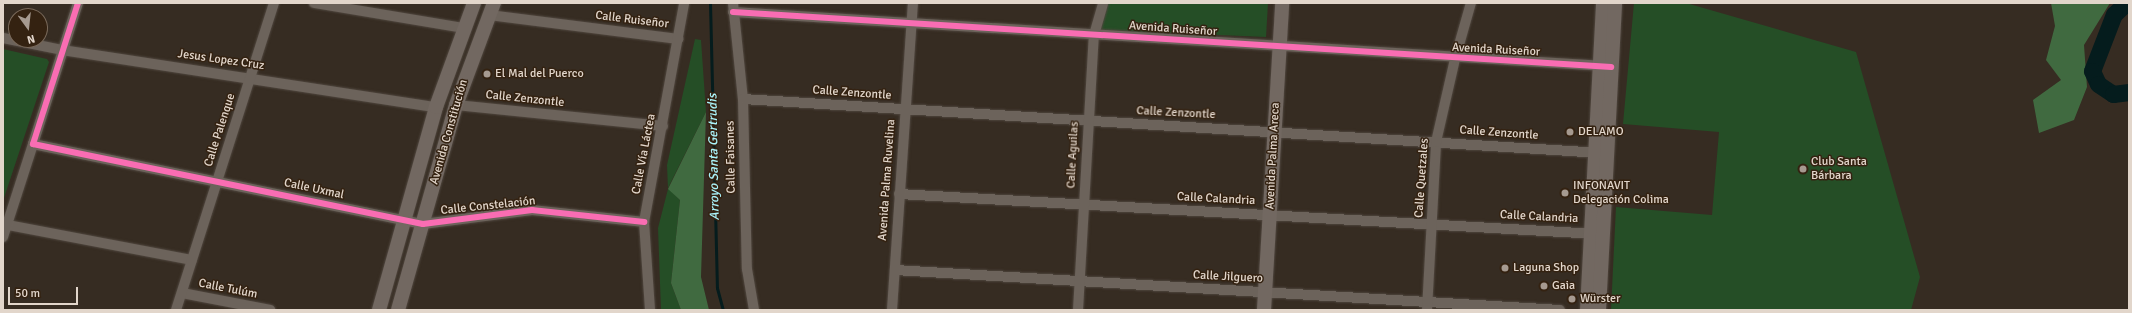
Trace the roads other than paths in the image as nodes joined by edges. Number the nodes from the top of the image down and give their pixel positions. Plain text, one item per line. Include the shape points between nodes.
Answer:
1 (78, 3) edge
2 (274, 3) edge
3 (314, 3) edge
4 (474, 3) edge
5 (684, 3) edge
6 (913, 3) edge
7 (1103, 3) edge
8 (1282, 3) edge
9 (1471, 3) edge
10 (1603, 3) edge
11 (1615, 3) edge
12 (733, 8) edge
13 (491, 9) edge
14 (911, 24) junction
15 (464, 28) junction
16 (1094, 35) junction
17 (3, 38) edge
18 (678, 39) junction
19 (1278, 46) junction
20 (62, 50) junction
21 (1455, 59) junction
22 (1606, 66) junction
23 (250, 77) junction
24 (743, 98) junction
25 (456, 104) junction
26 (436, 108) junction
27 (905, 110) junction
28 (1088, 121) junction
29 (662, 126) junction
30 (1275, 132) junction
31 (1436, 142) junction
32 (33, 144) junction
33 (1602, 153) junction
34 (218, 180) junction
35 (899, 194) junction
36 (1083, 205) junction
37 (1269, 215) junction
38 (405, 220) junction
39 (644, 222) junction
40 (5, 224) edge
41 (423, 224) junction
42 (1432, 224) junction
43 (1597, 234) junction
44 (3, 237) edge
45 (192, 260) junction
46 (895, 270) junction
47 (1079, 281) junction
48 (182, 292) junction
49 (1265, 292) junction
50 (1427, 306) edge
51 (176, 310) edge
52 (270, 310) edge
53 (379, 310) edge
54 (398, 310) edge
55 (650, 310) edge
56 (754, 310) edge
57 (892, 310) edge
58 (1078, 310) edge
59 (1264, 310) edge
60 (1560, 310) edge
61 (1587, 310) edge
62 (1599, 310) edge

1 - 20 street
2 - 23 street, Calle Palenque
3 - 15 street
4 - 15 street, Avenida Constitución
5 - 18 street, Calle Vía Láctea
6 - 14 street, Avenida Palma Ruvelina
7 - 16 street, Calle Aguilas
8 - 19 street, Avenida Palma Areca
9 - 21 street, Calle Quetzales
10 - 22 street
11 - 22 street
12 - 14 street, Avenida Ruiseñor
12 - 24 street, Calle Faisanes
13 - 18 street, Calle Ruiseñor
13 - 25 street, Avenida Constitución
14 - 16 street, Avenida Ruiseñor
14 - 27 street, Avenida Palma Ruvelina
15 - 26 street, Avenida Constitución
16 - 19 street, Avenida Ruiseñor
16 - 28 street, Calle Aguilas
17 - 20 street, Jesus Lopez Cruz
18 - 29 street, Calle Vía Láctea
19 - 21 street, Avenida Ruiseñor
19 - 30 street, Avenida Palma Areca
20 - 23 street, Jesus Lopez Cruz
20 - 32 street
21 - 22 street, Avenida Ruiseñor
21 - 31 street, Calle Quetzales
22 - 33 street
23 - 26 street, Jesus Lopez Cruz
23 - 34 street, Calle Palenque
24 - 27 street, Calle Zenzontle
24 - 56 street, Calle Faisanes via 747,269
25 - 29 street, Calle Zenzontle
25 - 41 street, Avenida Constitución
26 - 38 street, Avenida Constitución
27 - 28 street, Calle Zenzontle
27 - 35 street, Avenida Palma Ruvelina
28 - 30 street, Calle Zenzontle
28 - 36 street, Calle Aguilas
29 - 39 street, Calle Vía Láctea
30 - 31 street, Calle Zenzontle
30 - 37 street, Avenida Palma Areca
31 - 33 street, Calle Zenzontle
31 - 42 street, Calle Quetzales
32 - 34 street, Calle Uxmal
32 - 40 street
33 - 43 street
34 - 38 street, Calle Uxmal
34 - 45 street, Calle Palenque
35 - 36 street, Calle Calandria
35 - 46 street, Avenida Palma Ruvelina
36 - 37 street, Calle Calandria
36 - 47 street, Calle Aguilas
37 - 42 street, Calle Calandria
37 - 49 street, Avenida Palma Areca
38 - 41 street, Calle Constelación
38 - 53 street, Avenida Constitución
39 - 41 street, Calle Constelación via 532,210
39 - 55 street, Calle Vía Láctea
40 - 44 street
40 - 45 street
41 - 54 street, Avenida Constitución
42 - 43 street, Calle Calandria
42 - 50 street, Calle Quetzales
43 - 61 street
43 - 62 street
45 - 48 street, Calle Palenque
46 - 47 street, Calle Jilguero
46 - 57 street, Avenida Palma Ruvelina
47 - 49 street, Calle Jilguero
47 - 58 street, Calle Aguilas
48 - 51 street, Calle Palenque
48 - 52 street, Calle Tulúm
49 - 50 street, Calle Jilguero
49 - 59 street, Avenida Palma Areca
50 - 60 street, Calle Jilguero

